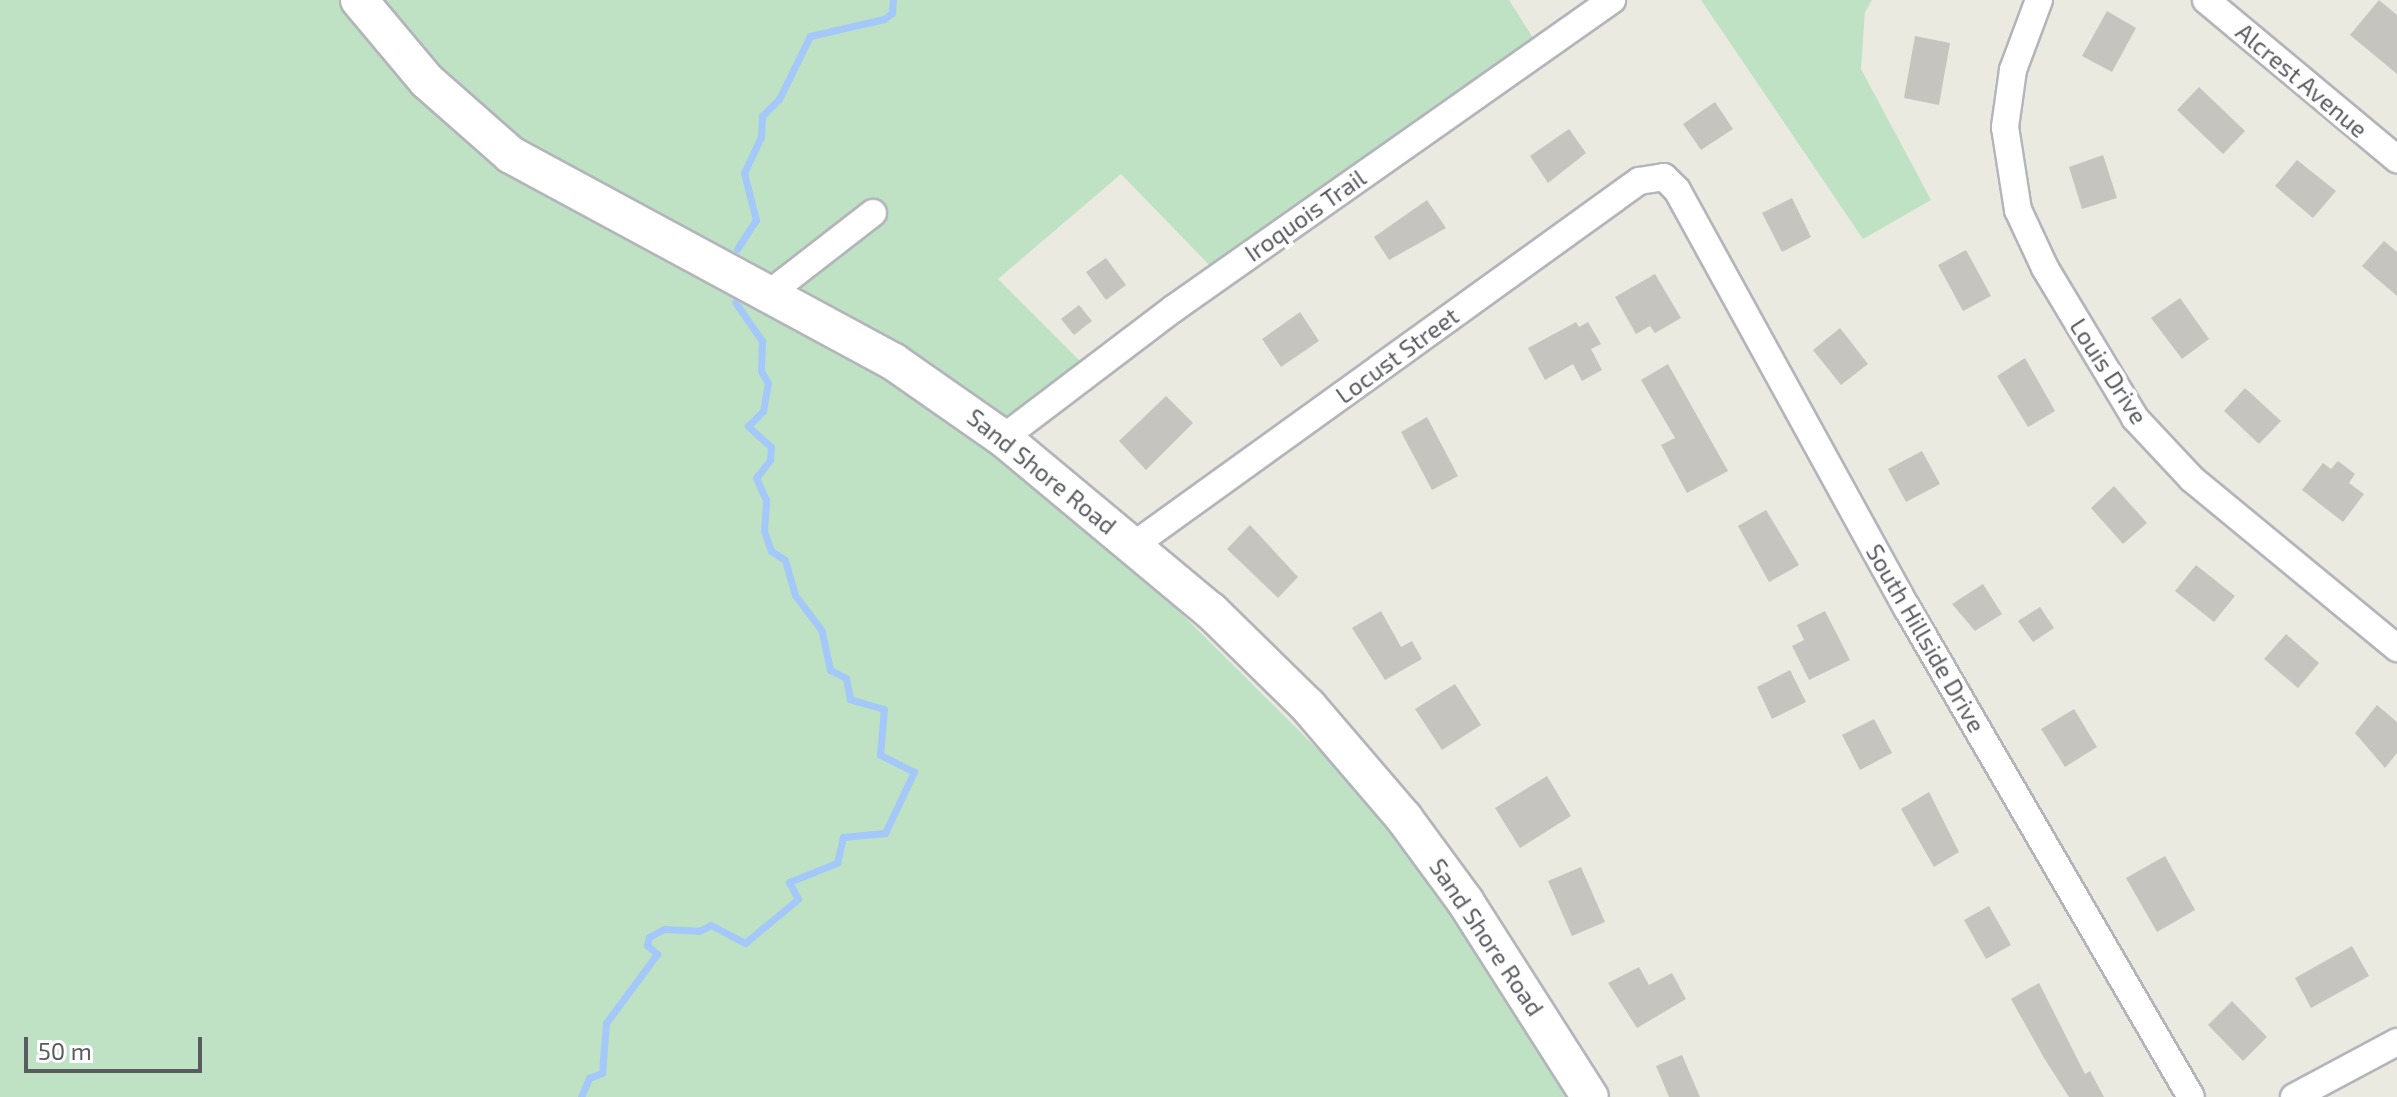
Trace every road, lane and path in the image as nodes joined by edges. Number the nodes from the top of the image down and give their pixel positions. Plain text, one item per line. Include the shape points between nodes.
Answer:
1 (359, 0) edge
2 (1612, 0) edge
3 (2039, 0) edge
4 (2206, 0) edge
5 (2397, 159) edge
6 (1664, 177) joint
7 (873, 213) dead end
8 (770, 291) junction
9 (1003, 438) junction
10 (1134, 545) junction
11 (2397, 648) edge
12 (2397, 1042) edge
13 (1590, 1097) edge
14 (2191, 1097) edge
15 (2294, 1097) edge

1 - 8 street, Sand Shore Road via 449,103 511,155
2 - 9 street, Iroquois Trail via 1173,309
3 - 11 street, Louis Drive via 2013,70 2005,127 2018,210 2045,268 2135,418 2192,479
4 - 5 street, Alcrest Avenue
6 - 10 street, Locust Street via 1639,181
6 - 14 street, South Hillside Drive via 1677,190 1907,608
7 - 8 street
8 - 9 street, Sand Shore Road via 894,362
9 - 10 street, Sand Shore Road
10 - 13 street, Sand Shore Road via 1263,660 1378,786 1465,901
12 - 15 street

